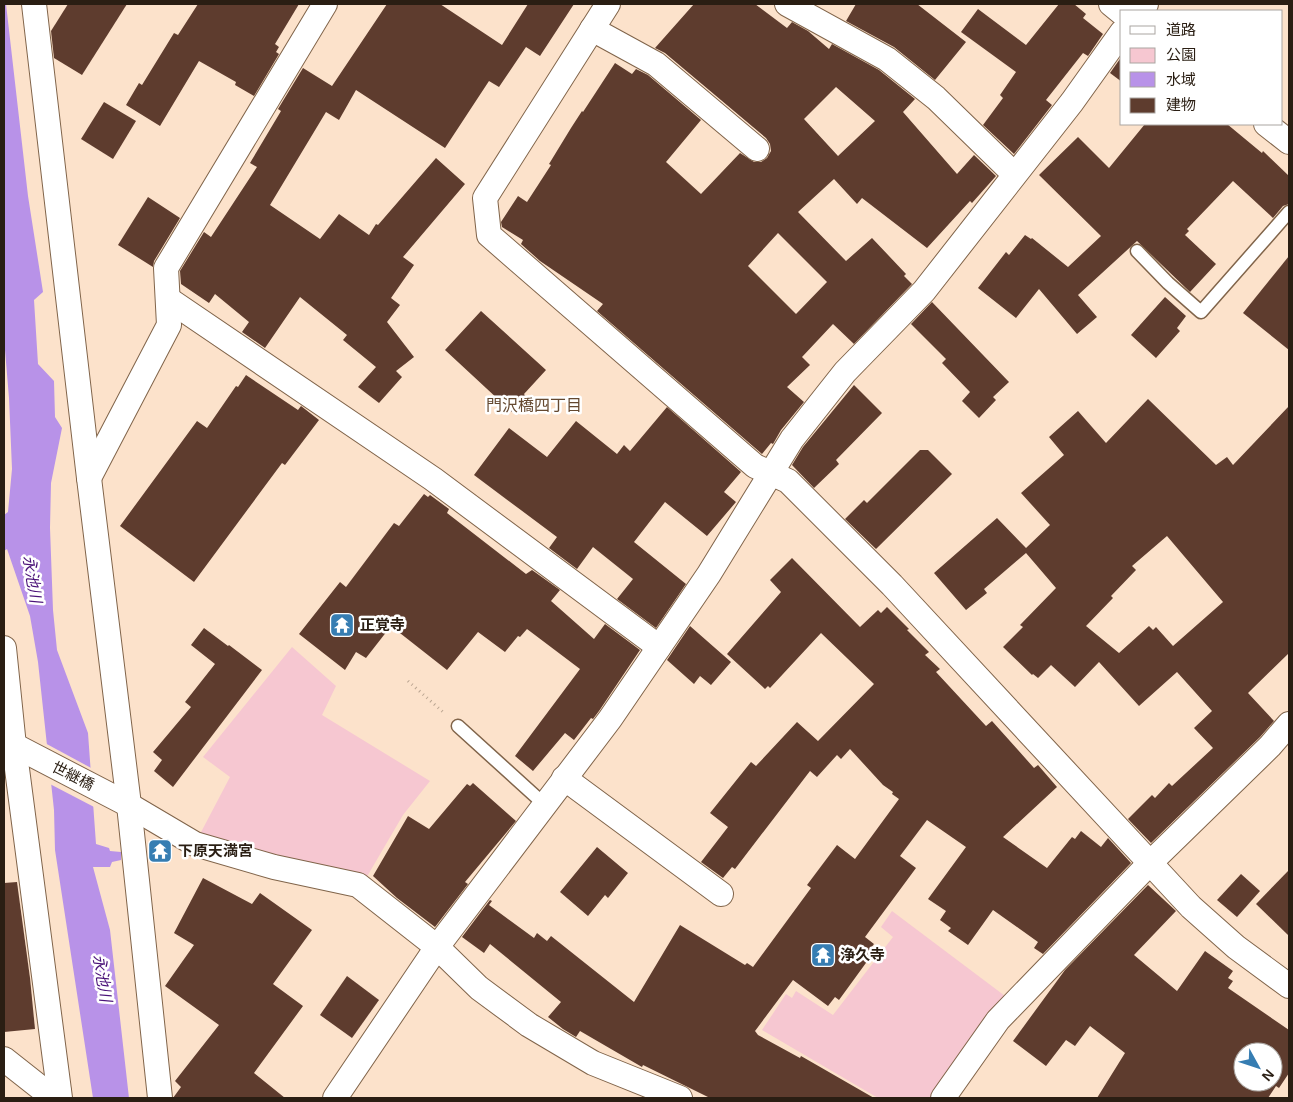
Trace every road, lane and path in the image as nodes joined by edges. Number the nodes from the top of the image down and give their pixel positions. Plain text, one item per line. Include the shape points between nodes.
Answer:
1 (34, 4) edge
2 (325, 4) edge
3 (608, 4) edge
4 (787, 4) edge
5 (592, 29) junction
6 (1120, 35) edge
7 (1267, 125) edge
8 (1289, 142) edge
9 (757, 149) dead end
10 (1014, 174) junction
11 (1289, 212) edge
12 (1137, 251) dead end
13 (168, 299) junction
14 (771, 475) junction
15 (89, 478) junction
16 (658, 647) junction
17 (4, 648) edge
18 (408, 681) dead end
19 (1289, 724) edge
20 (458, 726) joint
21 (15, 746) edge
22 (564, 778) junction
23 (124, 802) junction
24 (544, 804) junction
25 (1150, 864) junction
26 (721, 894) dead end
27 (437, 947) junction
28 (1289, 986) edge
29 (4, 1059) edge
30 (60, 1095) edge
31 (160, 1098) edge
32 (335, 1098) edge
33 (680, 1098) edge
34 (943, 1098) edge

1 - 15 street
2 - 13 street via 166,268
3 - 5 street
4 - 10 street via 888,60 936,98
5 - 9 street via 656,64
5 - 14 street via 485,198 489,235 748,460
6 - 10 street via 1072,102
7 - 8 street
10 - 14 street via 924,290 839,380 792,439
11 - 12 lane via 1202,312
13 - 15 street via 169,325
13 - 16 street via 433,479
14 - 16 street
14 - 25 street via 788,481 892,585
15 - 23 street
16 - 22 street via 610,719
17 - 21 street
18 - 20 path
19 - 25 street
20 - 24 lane
21 - 23 street, 世継橋
21 - 30 street
22 - 24 street
22 - 26 street
23 - 27 street, 世継橋 via 195,844 274,867 358,884
23 - 31 street
24 - 27 street
25 - 28 street via 1236,947
25 - 34 street via 998,1020
27 - 32 street
27 - 33 street, 世継橋 via 479,988 529,1025 592,1063
29 - 30 street via 42,1089

